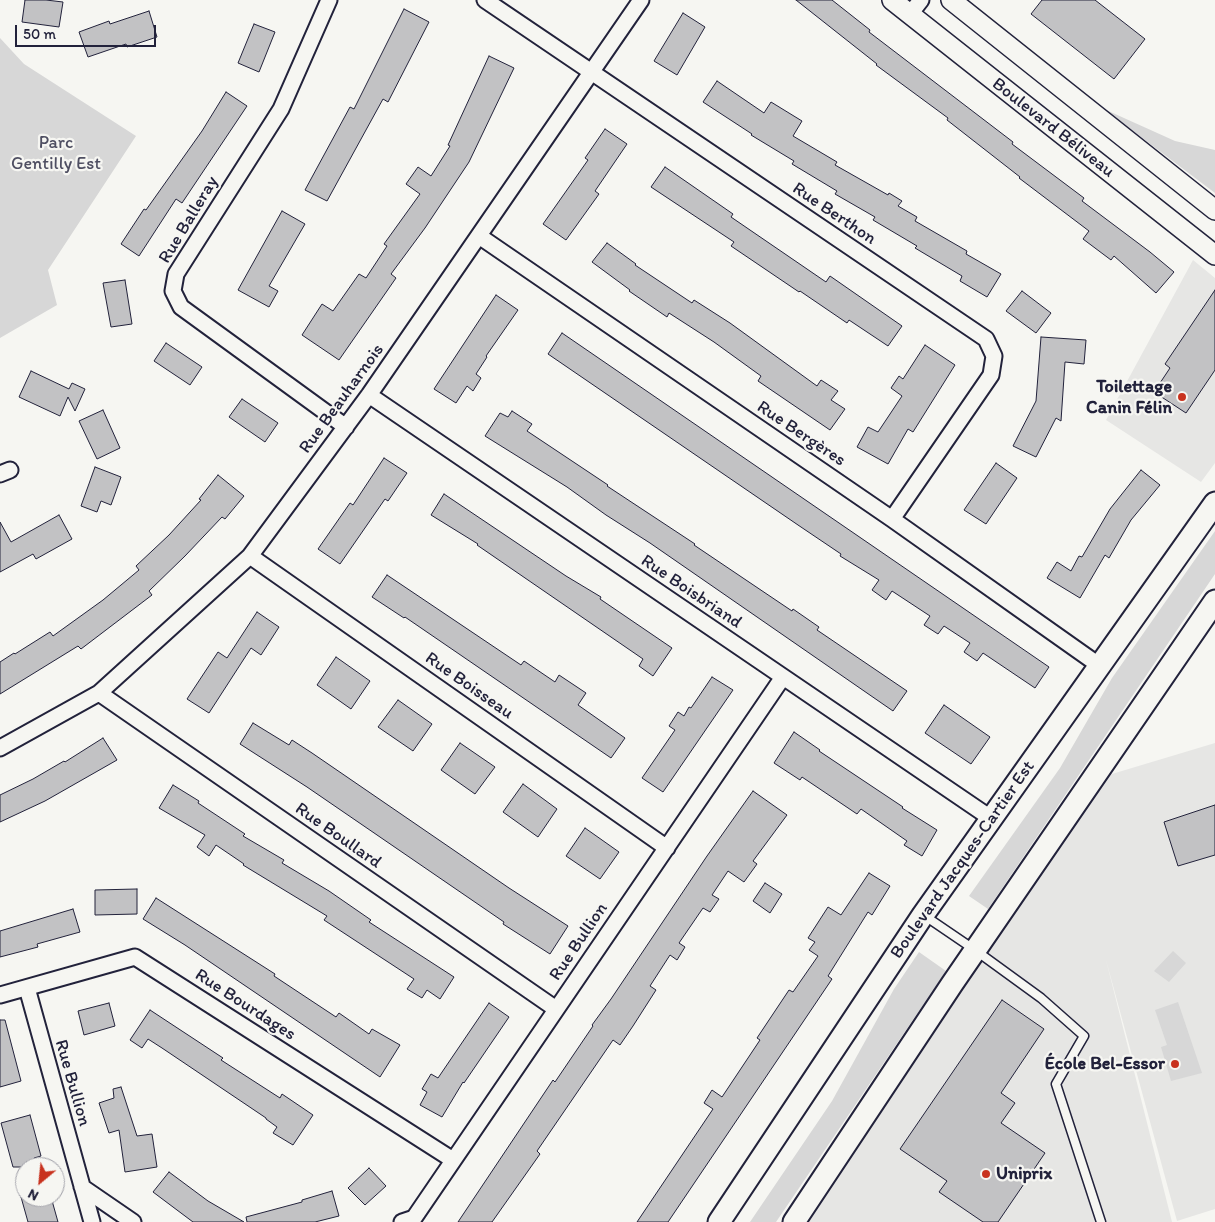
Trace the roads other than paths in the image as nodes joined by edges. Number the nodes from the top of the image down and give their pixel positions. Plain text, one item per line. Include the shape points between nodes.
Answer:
1 (329, 0) edge
2 (485, 0) edge
3 (641, 0) edge
4 (892, 0) edge
5 (951, 0) edge
6 (915, 7) edge
7 (591, 72) junction
8 (1215, 210) edge
9 (479, 236) junction
10 (1215, 255) edge
11 (369, 395) junction
12 (346, 427) junction
13 (1215, 503) edge
14 (892, 519) junction
15 (250, 556) junction
16 (1215, 601) edge
17 (1100, 666) junction
18 (783, 677) junction
19 (99, 693) junction
20 (0, 748) edge
21 (992, 819) junction
22 (667, 848) junction
23 (923, 915) junction
24 (975, 950) junction
25 (27, 988) junction
26 (0, 995) edge
27 (556, 1009) junction
28 (453, 1160) junction
29 (82, 1187) junction
30 (92, 1222) edge
31 (133, 1222) edge
32 (402, 1222) edge
33 (719, 1222) edge
34 (794, 1222) edge
35 (1101, 1222) edge

1 - 12 street, Rue Balleray via 281,109 176,274 172,291 181,306
2 - 7 street, Rue Berthon
3 - 7 street, Rue Beauharnois
4 - 6 street, Boulevard Béliveau
5 - 8 street, Boulevard Béliveau
6 - 10 street, Boulevard Béliveau
7 - 9 street, Rue Beauharnois
7 - 14 street, Rue Berthon via 986,339 994,356 991,375
9 - 11 street, Rue Beauharnois
9 - 14 street, Rue Bergères
11 - 12 street, Rue Beauharnois
11 - 18 street, Rue Boisbriand
12 - 15 street, Rue Beauharnois
13 - 17 main road, Boulevard Jacques-Cartier Est
14 - 17 street, Rue Bergères
15 - 19 street, Rue Beauharnois
15 - 22 street, Rue Boisseau
16 - 24 main road
17 - 21 main road, Boulevard Jacques-Cartier Est
18 - 21 street, Rue Boisbriand
18 - 22 street, Rue Bullion
19 - 20 street, Rue Beauharnois
19 - 27 street, Rue Boullard
21 - 23 main road, Boulevard Jacques-Cartier Est
22 - 27 street, Rue Bullion
23 - 24 lane
23 - 33 main road, Boulevard Jacques-Cartier Est
24 - 34 main road
24 - 35 lane via 1041,998 1084,1036 1056,1084
25 - 26 street, Rue Bourdages
25 - 28 street, Rue Bourdages via 135,957
25 - 29 street, Rue Bullion
27 - 28 street, Rue Bullion
28 - 32 street, Rue Bullion via 414,1218
29 - 30 street, Rue Bullion
29 - 31 street

